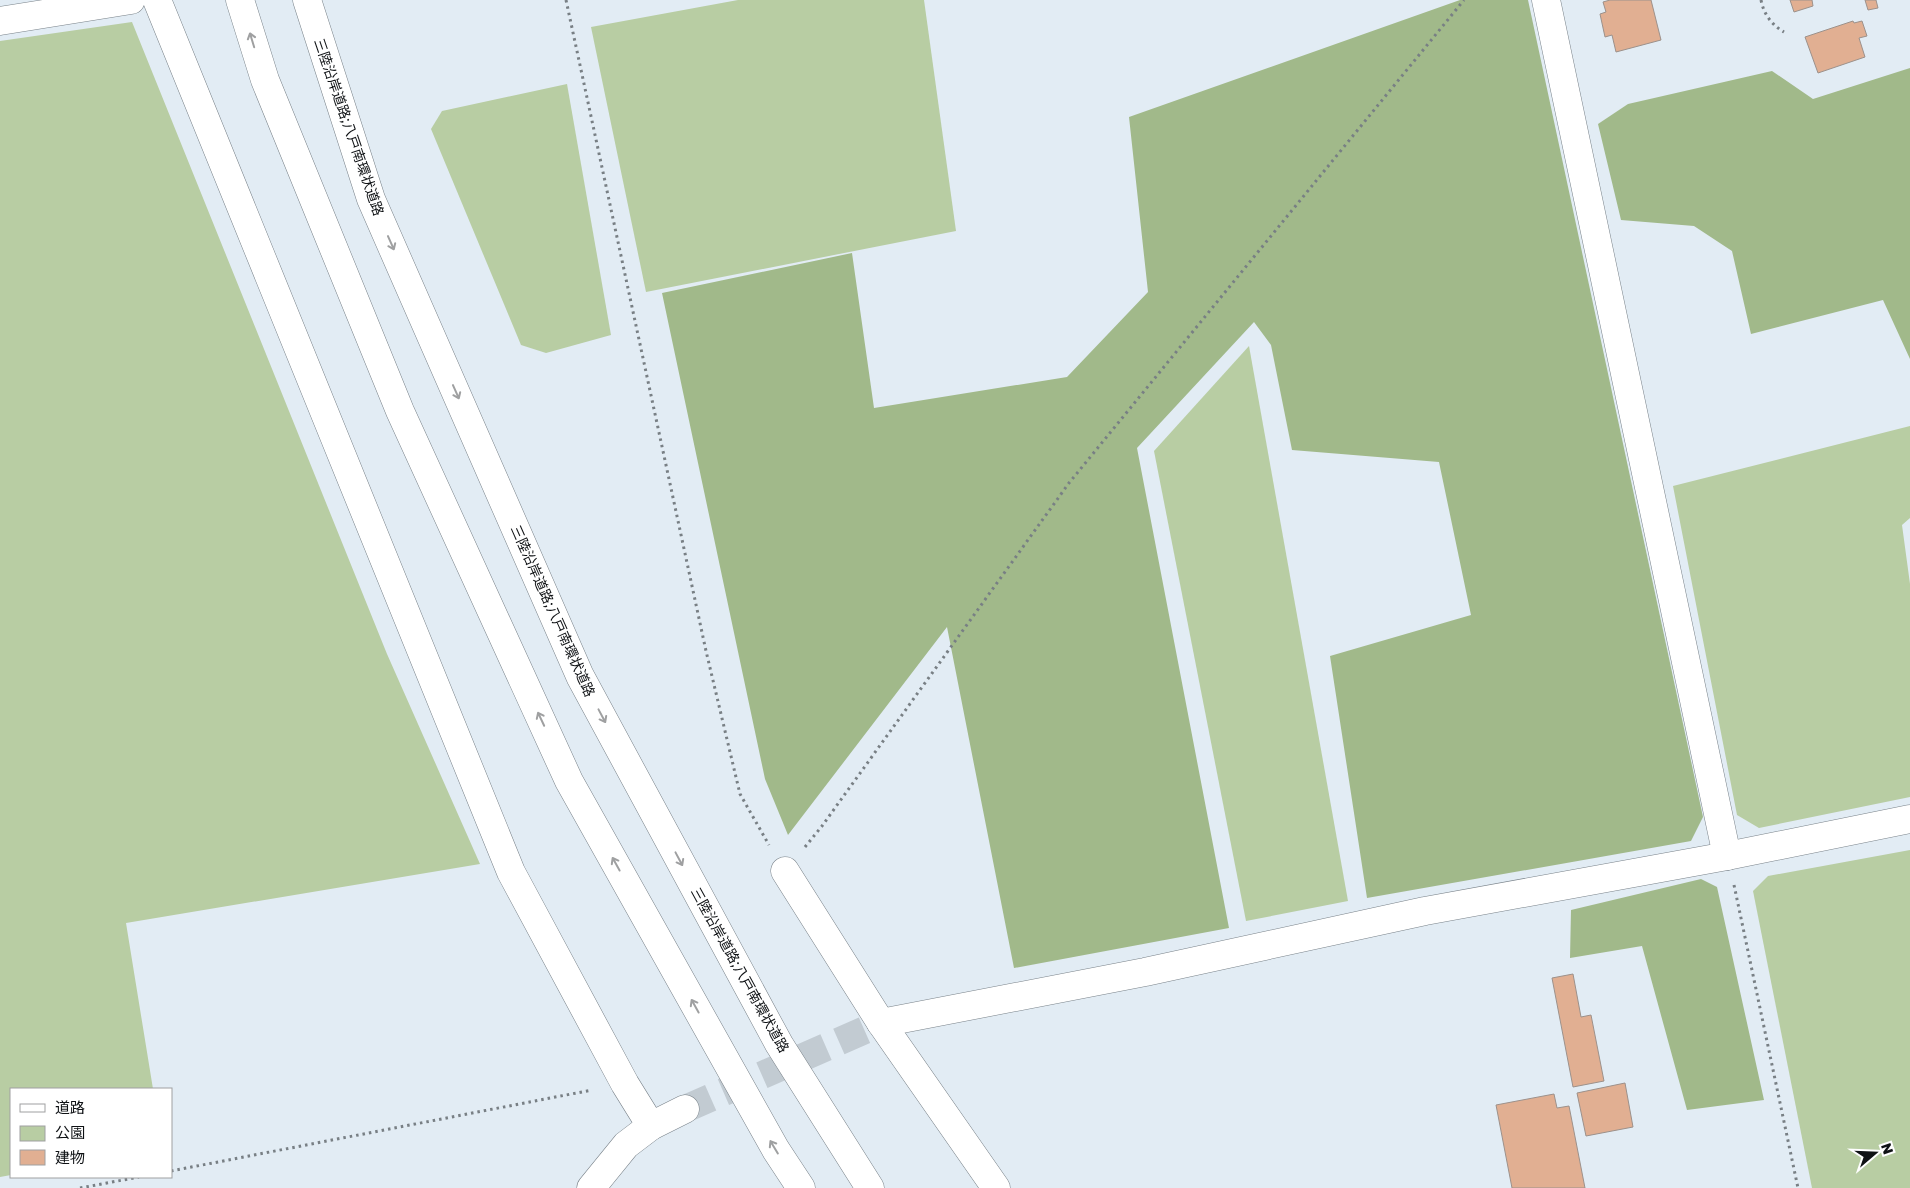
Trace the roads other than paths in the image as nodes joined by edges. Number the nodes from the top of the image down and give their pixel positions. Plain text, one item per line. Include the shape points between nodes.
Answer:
1 (131, 0) edge
2 (157, 0) edge
3 (240, 0) edge
4 (307, 0) edge
5 (1546, 0) edge
6 (0, 21) edge
7 (1910, 819) edge
8 (1727, 856) junction
9 (785, 871) road end
10 (881, 1023) junction
11 (779, 1044) junction
12 (685, 1109) tunnel mouth
13 (651, 1126) junction
14 (591, 1188) edge
15 (801, 1188) edge
16 (870, 1188) edge
17 (889, 1188) edge
18 (996, 1188) edge

1 - 6 main road
2 - 13 main road via 512,872 625,1084
15 -> 3 main road via 776,1150 569,781 400,411 265,80
4 -> 11 main road, 三陸沿岸道路;八戸南環状道路 via 371,199 580,676
5 - 8 main road
7 - 8 main road
8 - 10 main road via 1424,911 1145,972
9 - 10 main road
10 - 18 main road
11 - 16 main road, 三陸沿岸道路;八戸南環状道路
11 - 17 main road
12 - 13 main road
13 - 14 main road via 626,1145

